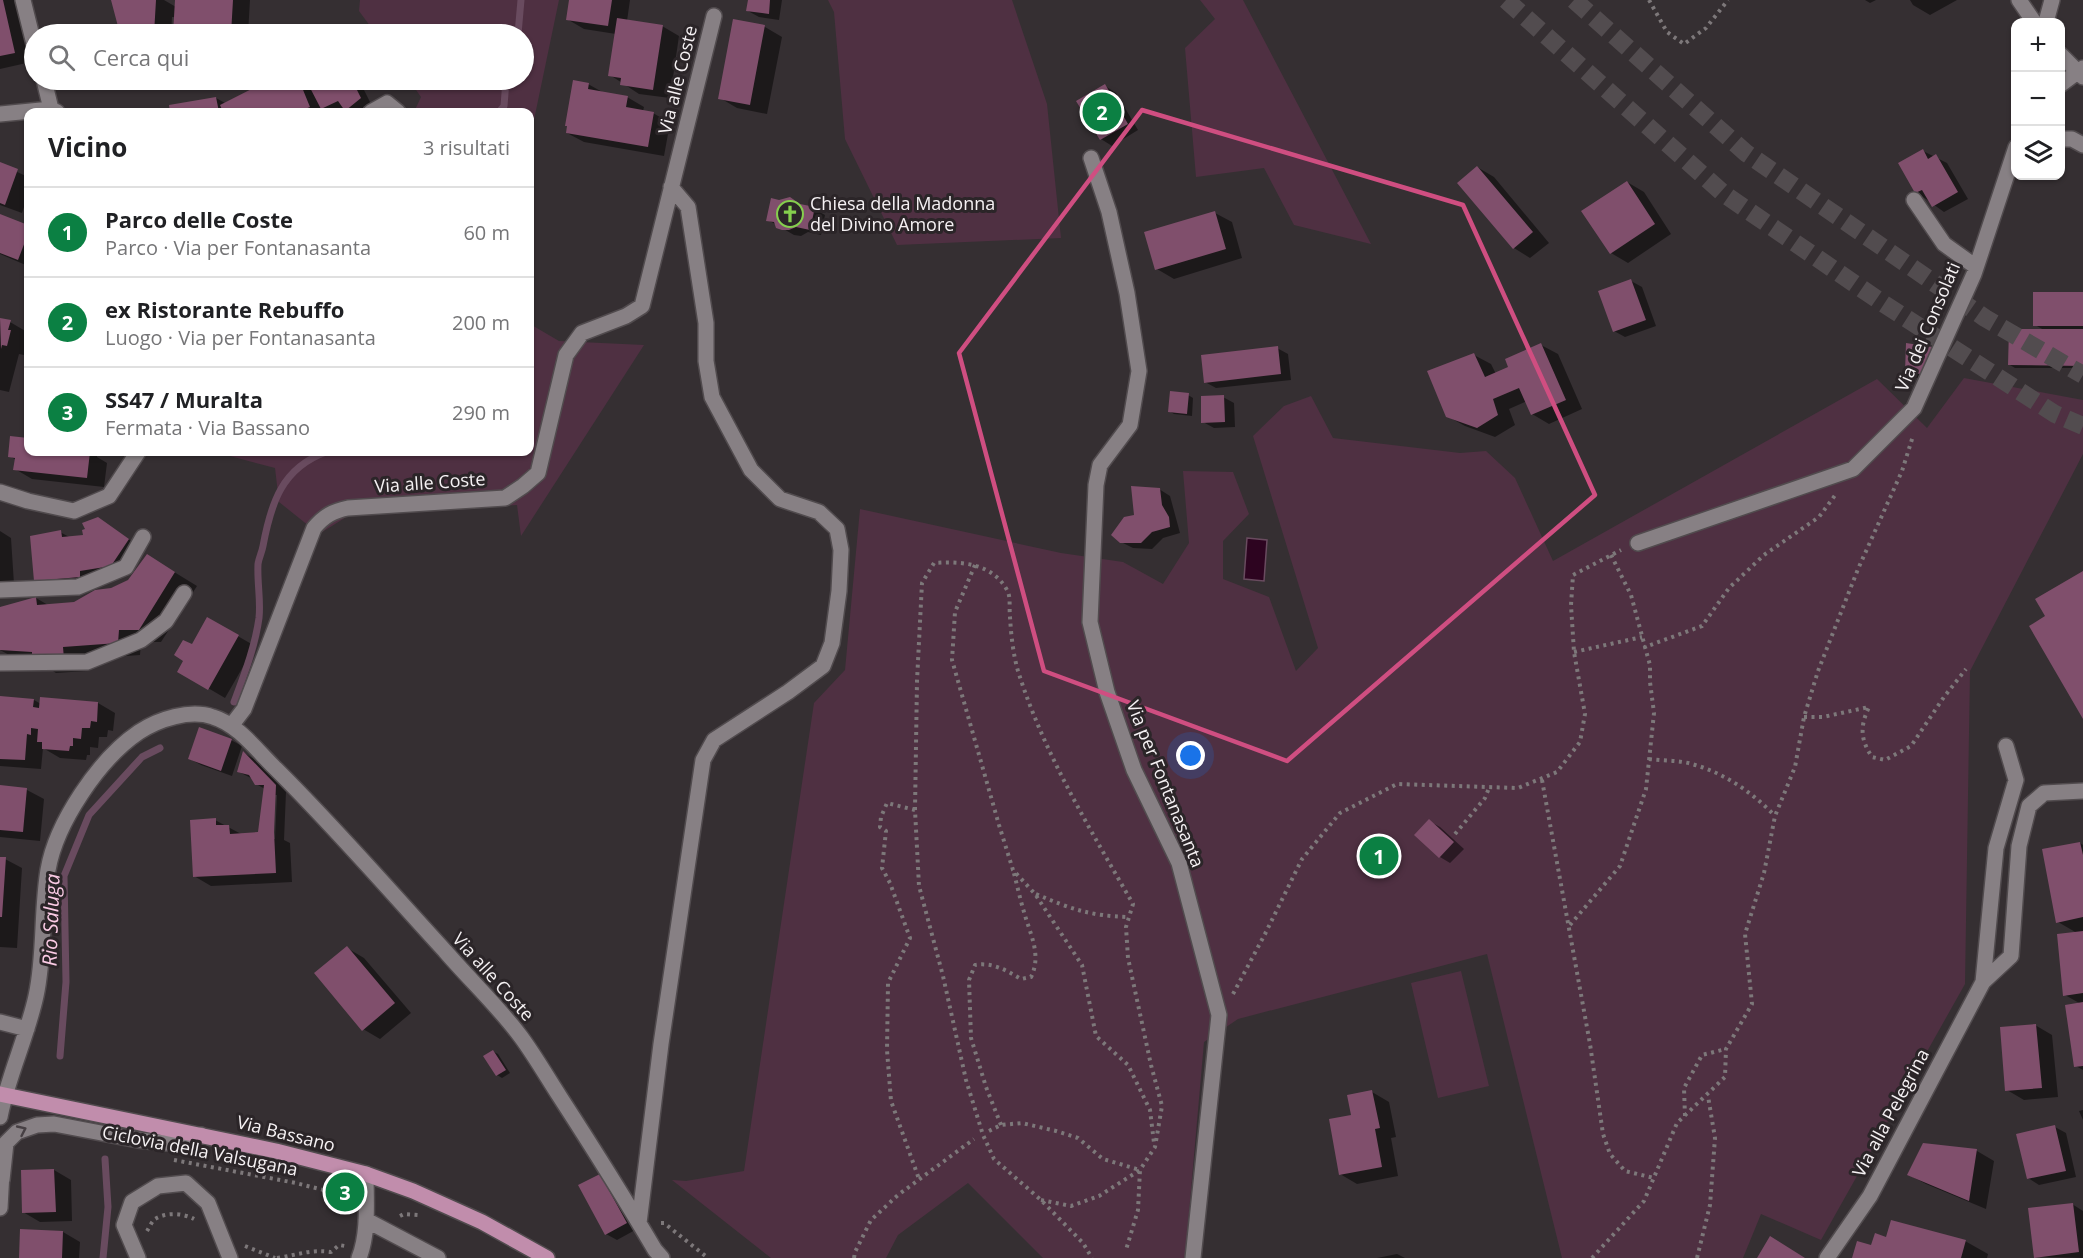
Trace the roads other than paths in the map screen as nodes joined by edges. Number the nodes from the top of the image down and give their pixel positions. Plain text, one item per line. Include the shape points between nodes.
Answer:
1 (23, 0) edge
2 (2019, 0) edge
3 (2052, 0) edge
4 (714, 16) dead end
5 (2031, 18) edge
6 (2047, 18) edge
7 (29, 24) edge
8 (2065, 58) edge
9 (2081, 73) edge
10 (2065, 83) edge
11 (47, 90) edge
12 (53, 108) edge
13 (378, 108) edge
14 (393, 108) edge
15 (24, 113) edge
16 (0, 114) edge
17 (2065, 139) edge
18 (2083, 145) edge
19 (1091, 158) dead end
20 (2011, 172) edge
21 (671, 187) junction
22 (1914, 200) dead end
23 (1976, 267) junction
24 (135, 456) edge
25 (0, 492) edge
26 (143, 537) dead end
27 (1638, 543) road end
28 (0, 590) edge
29 (184, 593) dead end
30 (0, 663) edge
31 (231, 726) junction
32 (2006, 746) dead end
33 (2083, 791) edge
34 (1983, 981) junction
35 (0, 1022) edge
36 (27, 1029) junction
37 (2, 1094) edge
38 (0, 1117) edge
39 (201, 1135) junction
40 (0, 1147) edge
41 (366, 1174) junction
42 (2, 1180) junction
43 (0, 1208) edge
44 (366, 1217) junction
45 (639, 1223) junction
46 (361, 1253) edge
47 (138, 1258) edge
48 (230, 1258) edge
49 (438, 1258) edge
50 (547, 1258) edge
51 (662, 1258) edge
52 (1193, 1258) edge
53 (1827, 1258) edge

1 - 7 street
2 - 5 street
3 - 6 street
4 - 21 street, Via alle Coste
8 - 9 street
9 - 10 street
11 - 12 street
13 - 14 street via 387,103
15 - 16 street
17 - 18 street
19 - 52 street, Via per Fontanasanta via 1109,212 1139,371 1130,425 1100,465 1096,485 1090,622 1107,692 1134,770 1179,863 1219,1016
20 - 23 street, Via dei Consolati
21 - 31 street, Via alle Coste via 642,306 582,333 566,355 538,473 505,498 348,508 323,517 314,528 244,709
21 - 45 street via 688,207 706,323 706,361 712,397 751,470 780,499 819,512 837,529 840,591 832,643 823,666 714,740 703,760
22 - 23 street via 1944,244
23 - 27 street, Via dei Consolati via 1914,408 1853,469
24 - 25 street via 109,496 74,511
26 - 28 street via 126,567 78,587
29 - 30 street via 166,621 141,640 87,662
31 - 36 street, Via alle Coste via 213,717 196,715 165,720 139,732 114,754 86,788 54,846 48,870 39,979
31 - 45 street, Via alle Coste via 307,800 520,1035
32 - 34 street, Via alla Pelegrina via 2016,780 1996,848
33 - 34 street, Via alla Pelegrina via 2044,793 2029,806 2019,846 2011,956
34 - 53 street, Via alla Pelegrina via 1870,1196
35 - 36 street
36 - 37 street, Via alle Coste
37 - 38 street, Via alle Coste
37 - 39 main road, Via Bassano
39 - 41 main road, Via Bassano
42 -> 39 street via 6,1143 17,1132 36,1125 54,1124 166,1143
40 - 42 street
41 - 44 street
41 - 50 main road, Via Bassano via 482,1222
42 - 43 street
44 - 46 street
44 - 49 street
45 - 51 street, Via alle Coste
47 - 48 street via 124,1225 132,1202 158,1186 186,1183 208,1203

